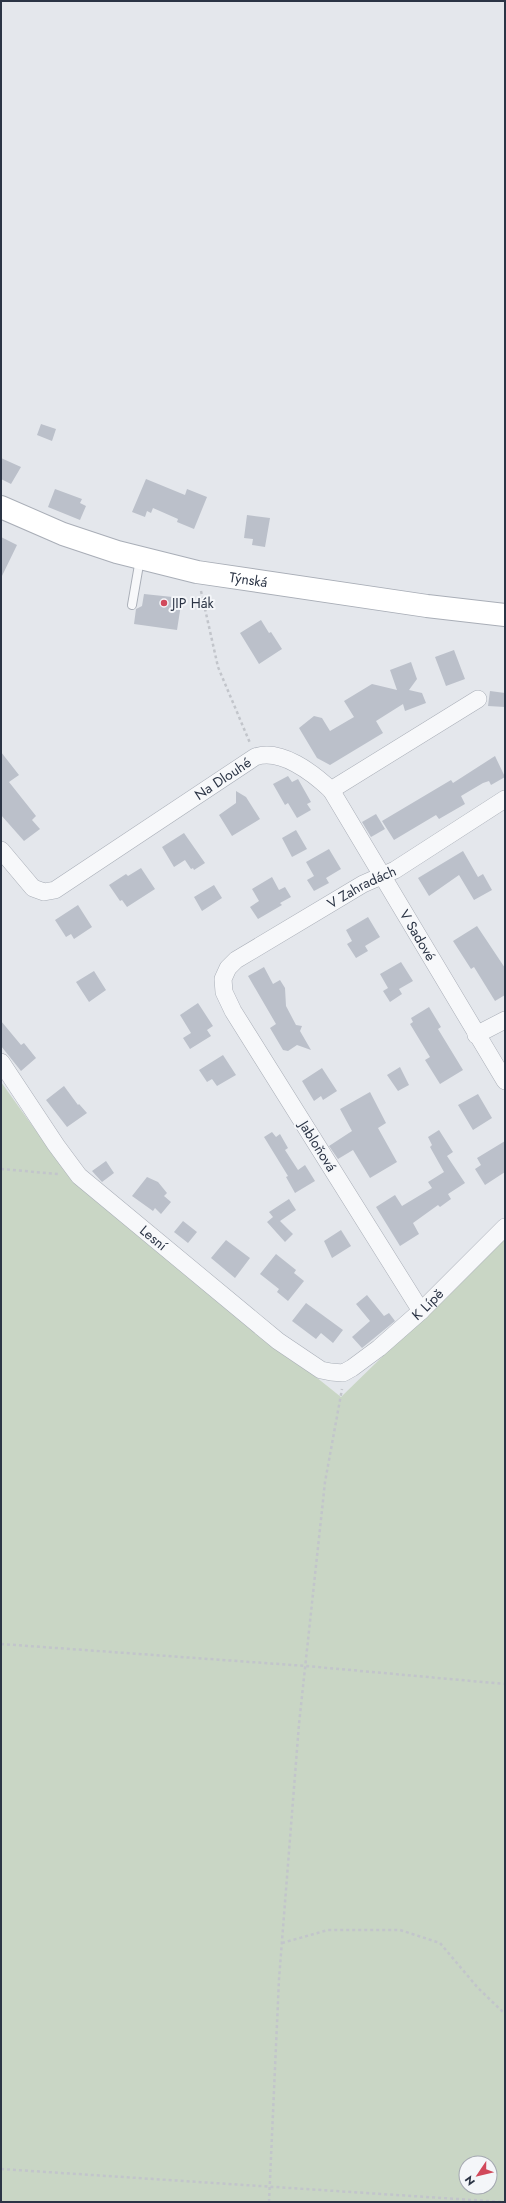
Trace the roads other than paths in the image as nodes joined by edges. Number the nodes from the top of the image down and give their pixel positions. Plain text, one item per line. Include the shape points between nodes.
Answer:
1 (1, 507) edge
2 (140, 560) junction
3 (132, 605) dead end
4 (505, 615) edge
5 (478, 699) dead end
6 (330, 790) junction
7 (505, 799) edge
8 (1, 850) edge
9 (382, 876) junction
10 (223, 979) joint
11 (505, 1020) edge
12 (476, 1035) junction
13 (1, 1062) edge
14 (505, 1081) edge
15 (505, 1227) edge
16 (421, 1311) junction
17 (343, 1373) joint

1 - 2 main road, Týnská via 63,534
2 - 3 lane
2 - 4 main road, Týnská via 222,577
5 - 6 street
6 - 8 street, Na Dlouhé via 316,775 302,766 273,756 255,757 55,890 44,892 34,888
6 - 9 street, V Sadové
7 - 9 street, V Zahradách
9 - 10 street, V Zahradách via 363,884 248,952 228,968
9 - 12 street, V Sadové
10 - 16 street, Jabloňová via 224,992 233,1010
11 - 12 street
12 - 14 street, V Sadové
13 - 17 street, Lesní via 79,1176 278,1341 321,1370
15 - 16 street, K Lípě
16 - 17 street, K Lípě via 371,1355

